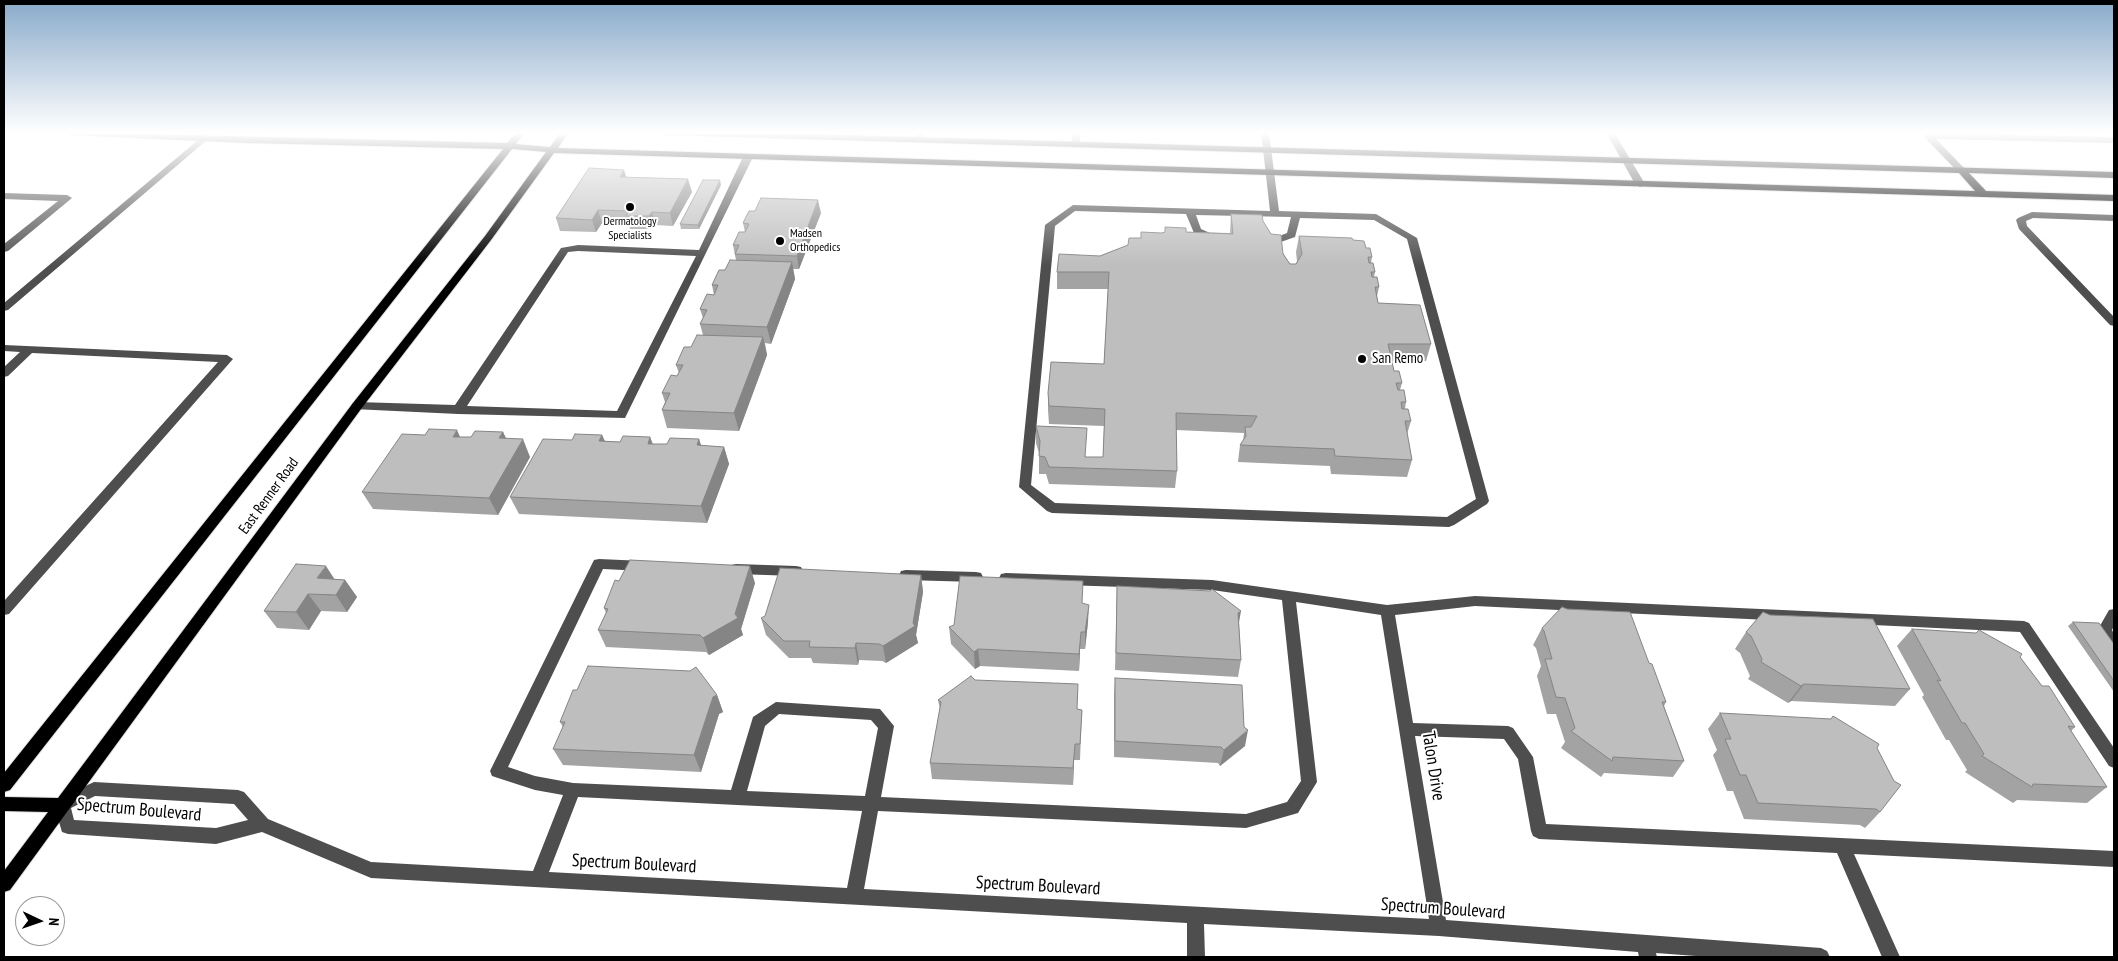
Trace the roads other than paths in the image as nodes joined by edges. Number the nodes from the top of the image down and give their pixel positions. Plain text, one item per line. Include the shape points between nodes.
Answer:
1 (159, 177) edge
2 (485, 177) edge
3 (532, 177) edge
4 (738, 177) edge
5 (1270, 177) edge
6 (1399, 177) edge
7 (1636, 177) edge
8 (1968, 177) edge
9 (1640, 184) junction
10 (1984, 194) junction
11 (4, 196) edge
12 (2114, 198) edge
13 (1190, 212) junction
14 (1274, 214) junction
15 (1296, 214) junction
16 (2114, 218) edge
17 (1231, 240) edge
18 (1261, 241) edge
19 (4, 249) edge
20 (702, 253) junction
21 (4, 308) edge
22 (2114, 323) edge
23 (4, 348) edge
24 (30, 349) junction
25 (4, 373) edge
26 (357, 406) junction
27 (458, 410) junction
28 (658, 566) edge
29 (718, 568) edge
30 (807, 571) edge
31 (896, 574) edge
32 (1288, 595) junction
33 (4, 610) edge
34 (1387, 610) junction
35 (2114, 614) edge
36 (2114, 644) edge
37 (1406, 729) junction
38 (2114, 761) edge
39 (4, 784) edge
40 (573, 790) junction
41 (737, 798) junction
42 (4, 804) edge
43 (872, 804) junction
44 (62, 805) junction
45 (262, 824) junction
46 (1842, 845) junction
47 (2114, 859) edge
48 (538, 879) junction
49 (4, 884) edge
50 (854, 896) junction
51 (1195, 915) junction
52 (1439, 928) junction
53 (1646, 950) edge
54 (1196, 957) edge
55 (1821, 957) edge
56 (1891, 957) edge

1 - 21 street
2 - 39 main road, East Renner Road
3 - 26 main road, East Renner Road
4 - 20 street
5 - 14 street
6 - 9 main road
7 - 9 street
8 - 10 main road
9 - 10 main road
10 - 12 main road
11 - 19 street via 67,198
13 - 14 street
13 - 15 street via 1072,208 1050,225 1026,487 1052,508 1449,522 1483,501 1412,238 1376,217
13 - 17 street via 1197,231 1213,239
14 - 15 street
15 - 18 street via 1292,235 1275,241
16 - 22 street via 2032,215 2021,220 2022,227
20 - 27 street via 565,250
20 - 27 street via 622,415
23 - 24 street
24 - 25 street
24 - 33 street via 227,360
26 - 27 street
26 - 44 main road, East Renner Road
28 - 40 street via 599,564 498,771 535,783
29 - 30 street
31 - 32 street via 1212,585
32 - 34 street
32 - 43 street via 1308,782 1292,808 1246,821
34 - 37 street, Talon Drive
34 - 38 street via 1475,601 2024,627
35 - 36 street via 2104,631
37 - 46 street via 1508,733 1525,757 1539,830
37 - 52 street, Talon Drive
40 - 41 street
40 - 48 street
41 - 43 street
41 - 43 street via 758,722 776,708 875,714 886,726
42 - 44 main road
43 - 50 street
44 - 45 street, Spectrum Boulevard via 94,789 238,797
44 - 45 street, Spectrum Boulevard via 68,827 216,836
44 - 49 main road, East Renner Road
45 - 48 street, Spectrum Boulevard via 371,870
46 - 47 street
46 - 56 street
48 - 50 street, Spectrum Boulevard
50 - 51 street, Spectrum Boulevard
51 - 52 street, Spectrum Boulevard
51 - 54 street
52 - 53 street, Spectrum Boulevard
53 - 55 street, Spectrum Boulevard

